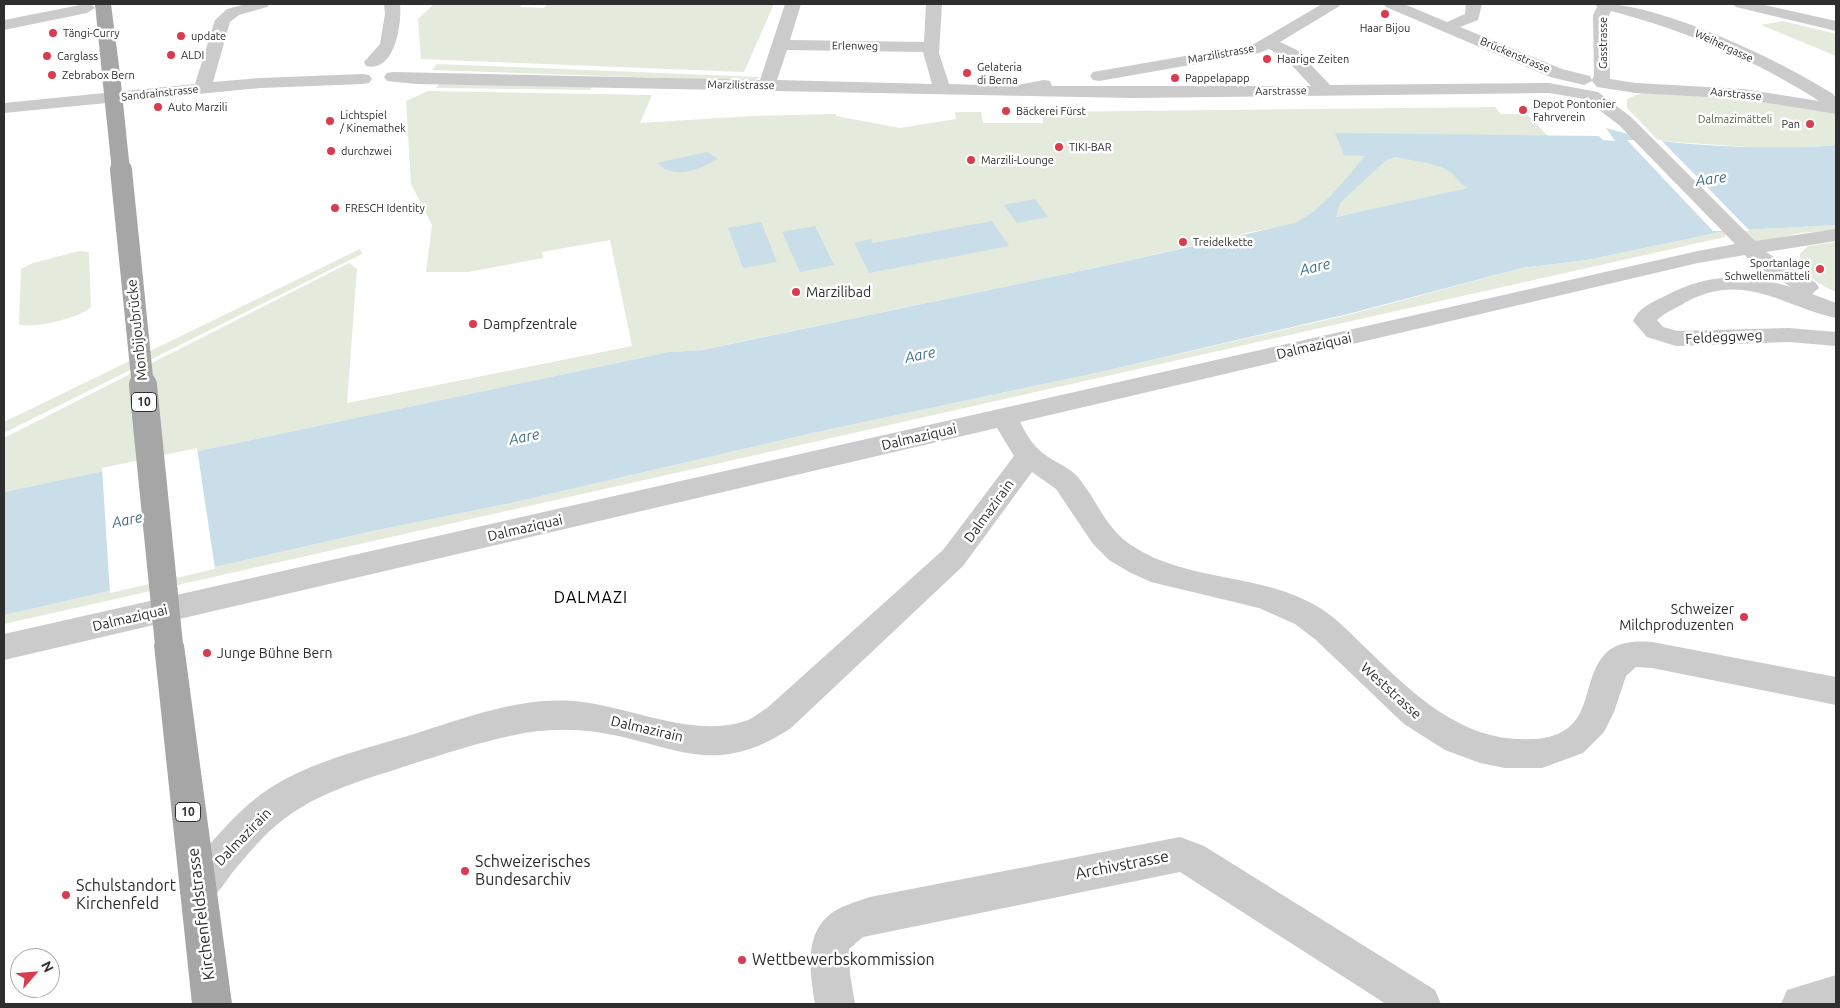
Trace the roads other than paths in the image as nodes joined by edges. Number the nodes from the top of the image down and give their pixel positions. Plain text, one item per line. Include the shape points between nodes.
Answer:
1 (262, 4) edge
2 (392, 4) edge
3 (793, 4) edge
4 (934, 4) edge
5 (1333, 4) edge
6 (1391, 4) edge
7 (1474, 4) edge
8 (1604, 4) edge
9 (1741, 4) edge
10 (87, 6) edge
11 (110, 8) edge
12 (4, 25) edge
13 (1836, 26) edge
14 (105, 27) junction
15 (1447, 27) junction
16 (1269, 43) junction
17 (388, 45) junction
18 (780, 45) junction
19 (931, 47) junction
20 (398, 68) junction
21 (365, 70) junction
22 (1099, 76) dead end
23 (1044, 85) dead end
24 (767, 86) junction
25 (203, 88) junction
26 (1592, 88) junction
27 (942, 89) junction
28 (1012, 91) junction
29 (1326, 91) junction
30 (4, 108) edge
31 (1835, 109) edge
32 (1836, 235) edge
33 (1750, 249) junction
34 (1836, 301) edge
35 (1836, 310) edge
36 (1836, 339) edge
37 (1004, 418) junction
38 (1029, 456) junction
39 (169, 645) joint
40 (4, 647) edge
41 (1836, 691) edge
42 (197, 887) junction
43 (1836, 996) edge
44 (212, 1004) edge
45 (835, 1004) edge
46 (1421, 1004) edge
47 (1801, 1004) edge

1 - 25 street via 233,12 223,20
2 - 17 street
3 - 18 street
4 - 19 street
5 - 16 street, Marzilistrasse
6 - 15 street, Brückenstrasse
7 - 15 street via 1472,16
8 - 26 street, Gasstrasse via 1601,15 1603,76
8 - 31 street, Weihergasse via 1645,13 1705,37 1816,91
9 - 13 street
10 - 12 street
10 - 14 main road
11 - 14 main road
14 - 39 main road, Monbijoubrücke / 10, bridge
15 - 26 street, Brückenstrasse
16 - 22 street, Marzilistrasse via 1246,51
16 - 29 street via 1288,51
17 - 20 street via 394,50
17 - 21 street
18 - 19 street, Erlenweg
18 - 24 street
19 - 27 street
20 - 21 street, Marzilistrasse via 379,80
20 - 24 street, Marzilistrasse via 416,80
21 - 25 street, Sandrainstrasse via 317,79
23 - 28 street, Marzilistrasse
24 - 27 street, Marzilistrasse
25 - 30 street, Sandrainstrasse
26 - 29 street, Aarstrasse
26 - 31 street, Aarstrasse via 1725,92
26 - 33 street
27 - 28 street, Marzilistrasse
28 - 29 street, Aarstrasse
32 - 33 street, Dalmaziquai
33 - 34 street via 1788,277
33 - 37 street, Dalmaziquai via 1688,259
35 - 36 street, Feldeggweg via 1780,290 1724,283 1692,291 1645,318 1655,332 1676,339 1789,334
37 - 38 street, Weststrasse
37 - 40 street, Dalmaziquai
38 - 41 street, Weststrasse via 1067,483 1099,532 1125,556 1161,572 1270,598 1296,609 1322,626 1413,714 1447,735 1492,752 1533,754 1560,749 1579,738 1594,720 1611,669 1622,659 1635,654
38 - 42 street, Dalmazirain via 953,558 779,718 764,728 730,740 709,742 573,715 501,723 342,771 296,791 272,806 255,822
39 - 42 main road, Kirchenfeldstrasse / 10
42 - 44 main road, Kirchenfeldstrasse / 10
43 - 47 street
45 - 46 street, Archivstrasse via 829,950 833,938 846,925 870,916 1180,854

